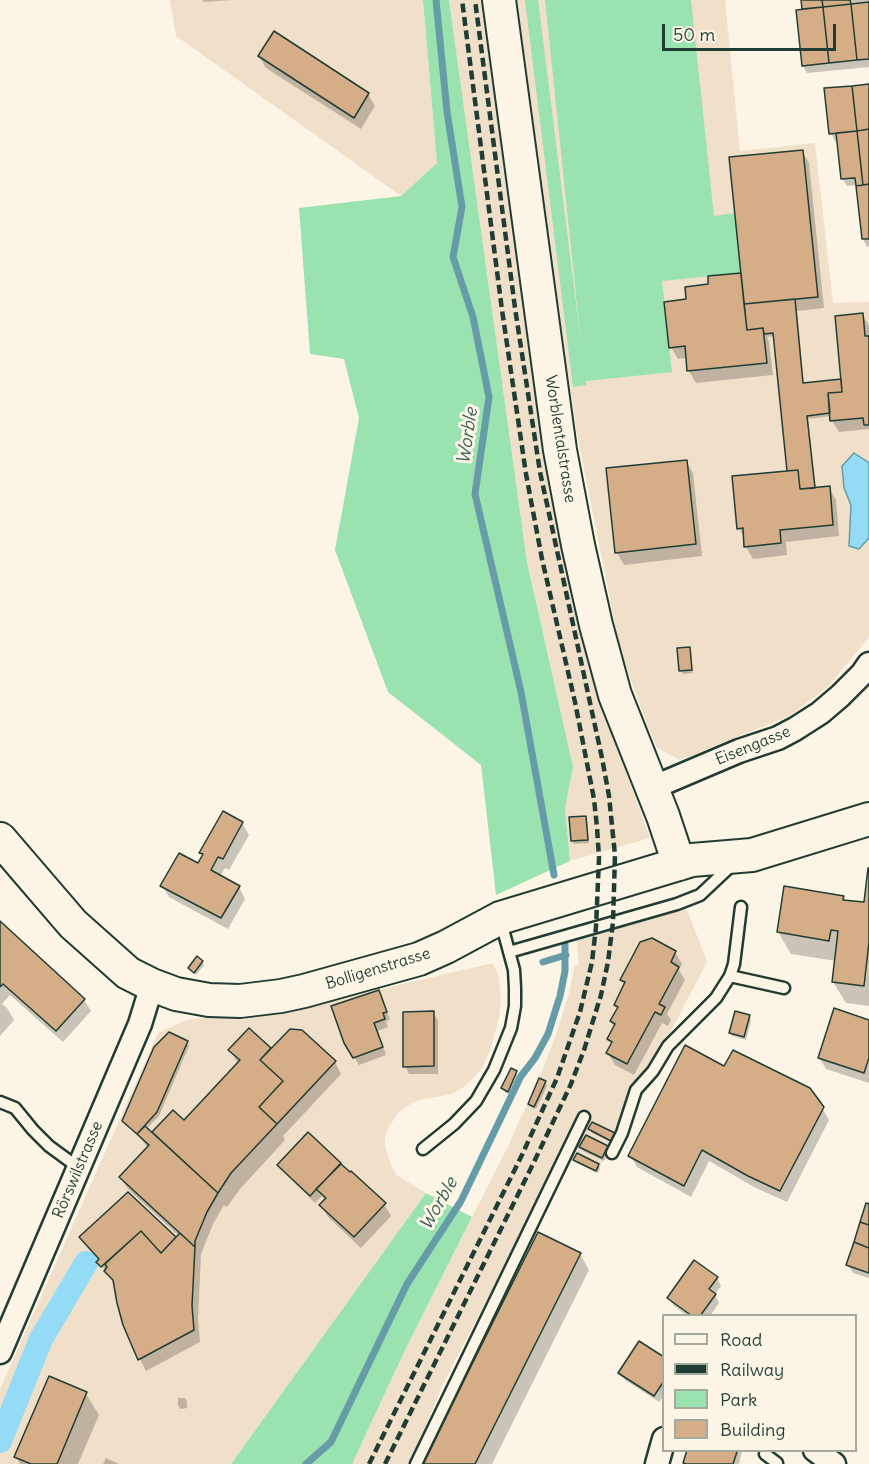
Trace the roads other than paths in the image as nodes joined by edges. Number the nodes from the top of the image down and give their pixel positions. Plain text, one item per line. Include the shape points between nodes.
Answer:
1 (498, 0) edge
2 (869, 664) edge
3 (652, 788) junction
4 (869, 819) edge
5 (0, 839) edge
6 (740, 857) junction
7 (679, 864) junction
8 (741, 907) dead end
9 (500, 918) junction
10 (509, 952) junction
11 (729, 976) junction
12 (152, 986) junction
13 (784, 988) dead end
14 (0, 1102) edge
15 (584, 1117) dead end
16 (423, 1149) dead end
17 (612, 1153) dead end
18 (80, 1168) junction
19 (0, 1352) edge
20 (662, 1443) edge
21 (766, 1452) edge
22 (818, 1452) edge
23 (777, 1463) edge
24 (416, 1464) edge
25 (657, 1464) edge
26 (834, 1464) edge

1 - 3 main road, Worblentalstrasse via 560,450 578,545 615,696
2 - 3 street, Eisengasse via 840,696 795,729
3 - 7 main road, Worblentalstrasse
4 - 6 main road, Bolligenstrasse
5 - 12 main road, Bolligenstrasse via 73,924 128,973
6 - 7 main road, Bolligenstrasse
6 - 10 lane via 700,895
7 - 9 main road, Bolligenstrasse
8 - 11 lane
9 - 10 lane
9 - 12 main road, Bolligenstrasse via 419,959 281,996 209,1000
10 - 16 lane via 515,1006 511,1028 494,1070 476,1101
11 - 13 lane
11 - 17 lane via 716,998 669,1046 636,1090
12 - 18 street, Rörswilstrasse
14 - 18 lane via 15,1108 49,1146
15 - 24 lane
18 - 19 street, Rörswilstrasse
20 - 25 street
21 - 23 lane
22 - 26 street

